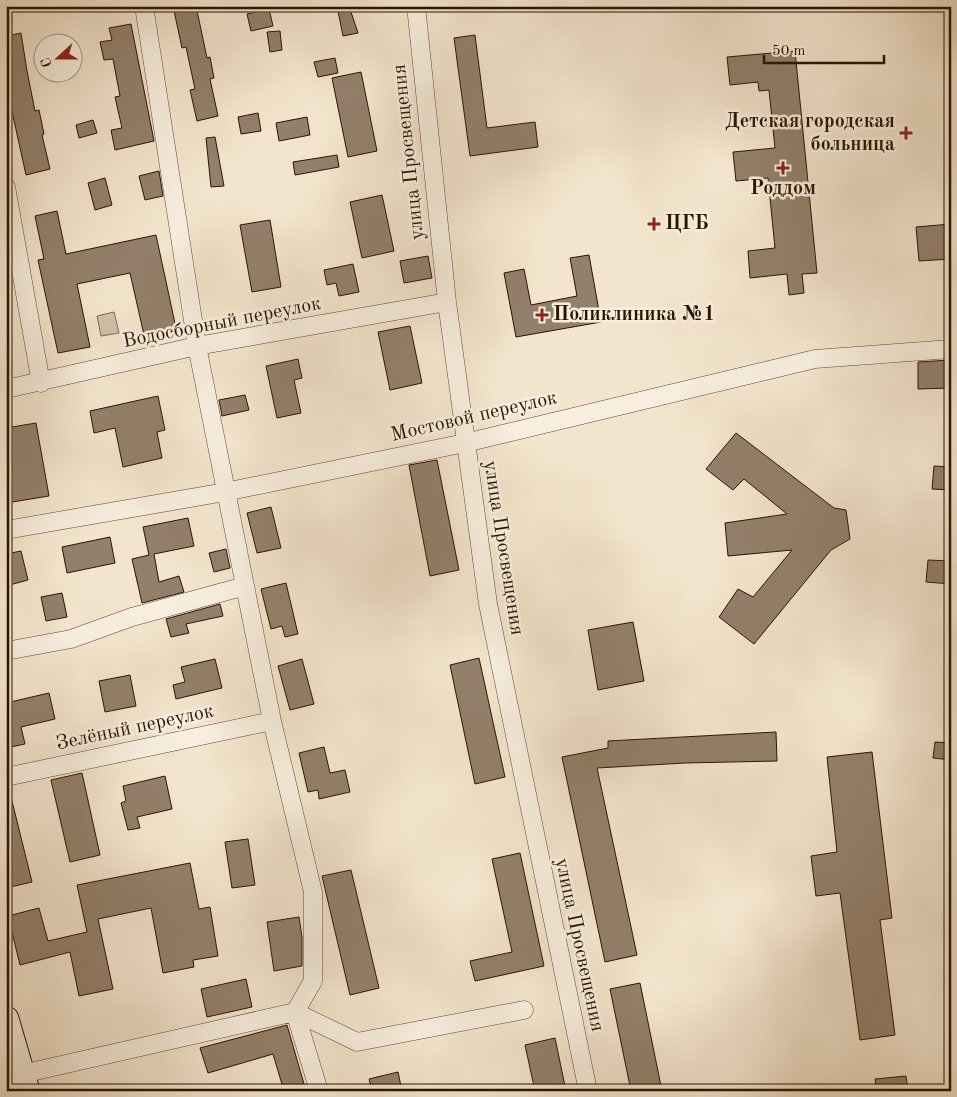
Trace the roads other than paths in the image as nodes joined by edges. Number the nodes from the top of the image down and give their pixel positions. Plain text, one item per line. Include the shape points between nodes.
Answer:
1 (144, 6) edge
2 (416, 6) edge
3 (6, 186) edge
4 (447, 302) junction
5 (197, 346) junction
6 (951, 349) edge
7 (41, 383) junction
8 (6, 390) edge
9 (465, 443) junction
10 (225, 492) junction
11 (6, 530) edge
12 (245, 586) junction
13 (6, 651) edge
14 (272, 721) junction
15 (6, 777) edge
16 (524, 1010) dead end
17 (295, 1012) junction
18 (6, 1019) edge
19 (25, 1083) edge
20 (320, 1091) edge
21 (588, 1091) edge

1 - 5 street
2 - 4 street, улица Просвещения
3 - 7 street
4 - 5 street, Водосборный переулок
4 - 9 street, улица Просвещения
5 - 7 street, Водосборный переулок
5 - 10 street
6 - 9 street, Мостовой переулок via 815,359
7 - 8 street, Водосборный переулок
9 - 10 street, Мостовой переулок
9 - 21 street, улица Просвещения via 488,604
10 - 11 street, Мостовой переулок
10 - 12 street
12 - 13 street via 132,617 71,639
12 - 14 street
14 - 15 street, Зелёный переулок
14 - 17 street via 313,892 313,981
16 - 17 street via 357,1042
17 - 19 street
17 - 20 street
18 - 19 main road

